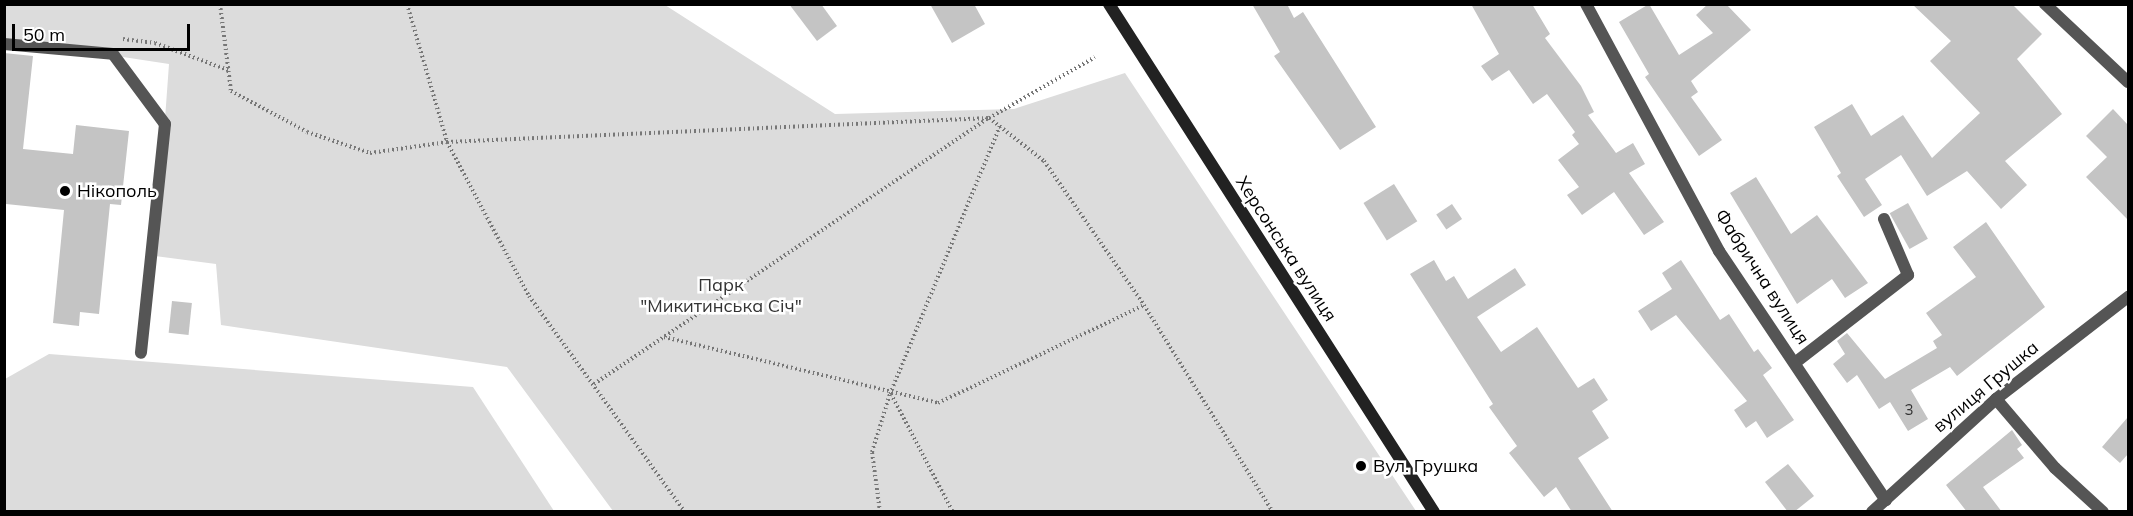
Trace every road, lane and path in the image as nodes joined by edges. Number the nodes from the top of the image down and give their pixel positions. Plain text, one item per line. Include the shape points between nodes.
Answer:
1 (220, 4) edge
2 (407, 4) edge
3 (1108, 4) edge
4 (1586, 4) edge
5 (2045, 4) edge
6 (4, 45) edge
7 (1095, 57) dead end
8 (2128, 82) edge
9 (989, 118) junction
10 (1000, 126) junction
11 (447, 142) junction
12 (1884, 219) dead end
13 (2128, 297) edge
14 (1144, 305) junction
15 (664, 337) junction
16 (141, 353) dead end
17 (1796, 362) junction
18 (594, 384) junction
19 (890, 394) junction
20 (1996, 399) junction
21 (1886, 500) junction
22 (685, 512) edge
23 (880, 512) edge
24 (952, 512) edge
25 (1272, 512) edge
26 (1434, 512) edge
27 (1872, 512) edge
28 (2103, 512) edge

1 - 11 path via 231,91 306,132 370,153
2 - 11 path
3 - 26 main road, Херсонська вулиця
4 - 17 street, Фабрична вулиця via 1719,251
5 - 8 street
6 - 16 street via 113,54 165,124
7 - 9 path
9 - 10 path
9 - 11 path
9 - 15 path
10 - 14 path via 1044,161
10 - 19 path
11 - 18 path via 529,296
12 - 17 street via 1908,276
13 - 20 street, вулиця Грушка
14 - 19 path via 938,403
14 - 25 path
15 - 18 path
15 - 19 path
17 - 21 street, Фабрична вулиця
18 - 22 path
19 - 23 path via 872,452
19 - 24 path
20 - 21 street, вулиця Грушка
20 - 28 street via 2055,468
21 - 27 street, вулиця Грушка

